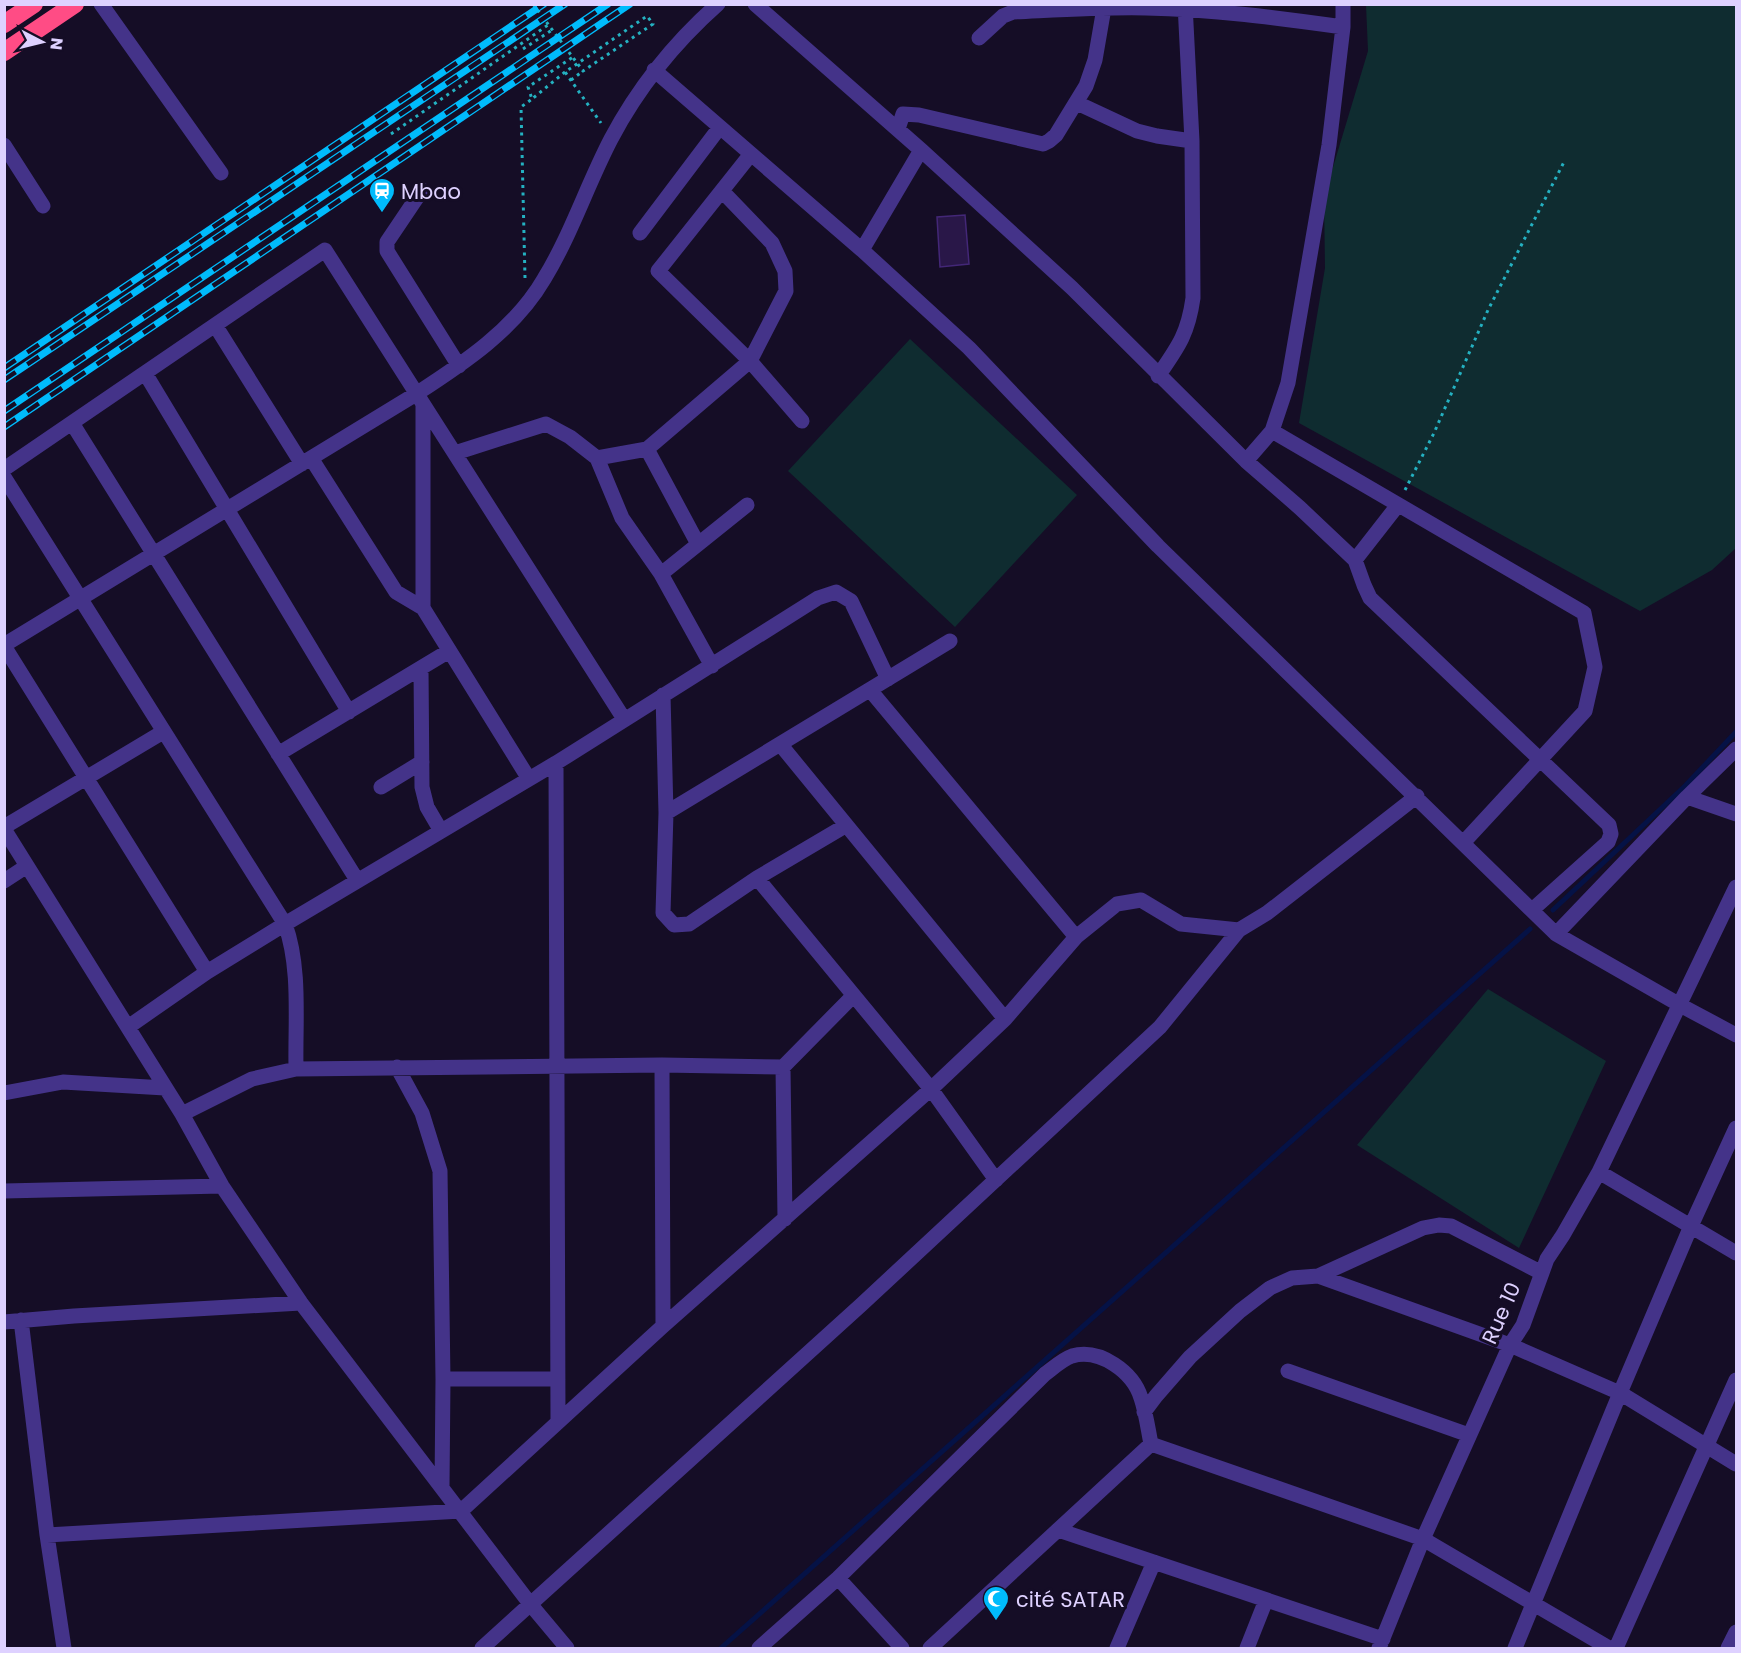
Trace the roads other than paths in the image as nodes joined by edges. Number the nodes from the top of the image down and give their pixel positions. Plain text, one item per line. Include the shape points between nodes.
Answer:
1 (33, 4) edge
2 (75, 4) edge
3 (101, 4) edge
4 (718, 4) edge
5 (754, 4) edge
6 (1343, 4) edge
7 (1185, 7) edge
8 (1104, 8) junction
9 (4, 24) edge
10 (1343, 27) junction
11 (979, 38) dead end
12 (4, 52) edge
13 (654, 70) junction
14 (1077, 103) junction
15 (720, 127) junction
16 (898, 129) junction
17 (1192, 141) junction
18 (4, 145) edge
19 (921, 150) junction
20 (751, 154) junction
21 (221, 173) dead end
22 (422, 190) dead end
23 (722, 191) junction
24 (43, 206) dead end
25 (640, 233) dead end
26 (862, 250) junction
27 (215, 325) junction
28 (750, 362) junction
29 (459, 366) junction
30 (145, 373) junction
31 (1158, 376) junction
32 (420, 399) junction
33 (802, 421) dead end
34 (72, 423) junction
35 (1272, 431) junction
36 (647, 449) junction
37 (454, 453) junction
38 (597, 458) junction
39 (1246, 460) junction
40 (307, 461) junction
41 (4, 468) edge
42 (4, 477) edge
43 (747, 505) dead end
44 (1398, 505) junction
45 (227, 509) junction
46 (698, 544) junction
47 (153, 554) junction
48 (1355, 560) junction
49 (660, 574) junction
50 (80, 599) junction
51 (423, 608) junction
52 (950, 641) dead end
53 (4, 645) edge
54 (449, 651) junction
55 (712, 666) junction
56 (421, 668) junction
57 (888, 679) junction
58 (870, 690) junction
59 (663, 695) junction
60 (349, 712) junction
61 (624, 719) junction
62 (163, 732) junction
63 (780, 744) junction
64 (1737, 749) edge
65 (278, 754) junction
66 (1541, 760) junction
67 (422, 762) junction
68 (556, 763) junction
69 (87, 778) junction
70 (529, 778) junction
71 (381, 787) dead end
72 (1417, 796) junction
73 (1687, 797) junction
74 (666, 813) junction
75 (1737, 814) edge
76 (845, 826) junction
77 (4, 828) edge
78 (441, 831) junction
79 (1463, 843) junction
80 (27, 866) junction
81 (757, 878) junction
82 (357, 880) junction
83 (4, 881) edge
84 (1737, 887) edge
85 (1732, 906) edge
86 (1532, 910) junction
87 (285, 924) junction
88 (1239, 930) junction
89 (1556, 934) junction
90 (1076, 937) junction
91 (207, 972) junction
92 (853, 996) junction
93 (1680, 1005) junction
94 (1005, 1019) junction
95 (129, 1027) junction
96 (1737, 1035) edge
97 (556, 1065) junction
98 (662, 1065) junction
99 (783, 1067) junction
100 (398, 1068) junction
101 (296, 1069) junction
102 (165, 1088) junction
103 (931, 1089) junction
104 (4, 1093) edge
105 (182, 1114) junction
106 (1737, 1128) edge
107 (1599, 1172) junction
108 (996, 1180) junction
109 (222, 1186) junction
110 (4, 1191) edge
111 (785, 1218) junction
112 (1691, 1226) junction
113 (1737, 1253) edge
114 (1542, 1273) junction
115 (1318, 1276) junction
116 (301, 1303) junction
117 (21, 1320) junction
118 (4, 1322) edge
119 (663, 1326) junction
120 (1510, 1345) junction
121 (1288, 1371) dead end
122 (443, 1379) junction
123 (558, 1379) junction
124 (1737, 1380) edge
125 (1620, 1393) junction
126 (1144, 1412) junction
127 (558, 1421) junction
128 (1469, 1435) junction
129 (1150, 1444) junction
130 (1707, 1446) junction
131 (1737, 1464) edge
132 (442, 1486) junction
133 (460, 1511) junction
134 (1058, 1530) junction
135 (47, 1535) junction
136 (1423, 1539) junction
137 (1154, 1562) junction
138 (838, 1578) junction
139 (1266, 1600) junction
140 (531, 1605) junction
141 (1534, 1605) junction
142 (1737, 1632) edge
143 (1381, 1644) edge
144 (64, 1648) edge
145 (482, 1648) edge
146 (567, 1648) edge
147 (759, 1648) edge
148 (902, 1648) edge
149 (930, 1648) edge
150 (1118, 1648) edge
151 (1246, 1648) edge
152 (1515, 1648) edge
153 (1609, 1648) edge
154 (1616, 1648) edge
155 (1728, 1648) edge

1 - 9 highway
2 - 12 highway
3 - 21 street
4 - 13 street
5 - 16 street
6 - 10 street
7 - 8 street
7 - 10 street
7 - 17 street
8 - 11 street via 1013,12
8 - 14 street via 1095,60
10 - 35 street via 1329,145 1288,383
13 - 15 street
13 - 29 street via 612,138 544,280 510,322
14 - 16 street via 1056,135 1042,144 919,115 903,114
14 - 17 street via 1137,131
15 - 20 street
15 - 25 street
16 - 19 street
17 - 31 street via 1190,321 1182,342
18 - 24 street
19 - 26 street
19 - 31 street via 1072,288
20 - 23 street
20 - 26 street
22 - 29 street via 387,242 387,251
23 - 28 street via 772,243 785,271 786,291
23 - 28 street via 658,271
26 - 72 street via 969,348 1158,546
27 - 30 street
27 - 32 street via 325,250
27 - 40 street
28 - 33 street
28 - 36 street
29 - 32 street
30 - 34 street
30 - 45 street
31 - 39 street
32 - 37 street
32 - 40 street
32 - 51 street
34 - 41 street
34 - 47 street
35 - 39 street
35 - 44 street
36 - 38 street
36 - 46 street
37 - 38 street via 546,424
37 - 61 street
38 - 49 street via 622,518
39 - 48 street
40 - 45 street
40 - 51 street via 396,592
42 - 50 street
43 - 46 street
44 - 48 street
44 - 66 street via 1584,614 1595,667 1585,711
45 - 47 street
45 - 60 street
46 - 49 street
47 - 50 street
47 - 65 street
48 - 66 street via 1370,598
49 - 55 street
50 - 53 street
50 - 62 street
51 - 54 street
52 - 57 street
53 - 69 street
54 - 56 street
54 - 70 street
55 - 57 street via 818,598 836,592 851,601
55 - 59 street
56 - 60 street
56 - 67 street
57 - 58 street
58 - 63 street
58 - 90 street
59 - 61 street
59 - 74 street
60 - 65 street
61 - 68 street
62 - 69 street
62 - 87 street
63 - 74 street
63 - 76 street
64 - 73 street
65 - 82 street
66 - 79 street
66 - 86 street via 1609,825 1611,834 1608,842
67 - 71 street
67 - 78 street via 427,807
68 - 70 street
68 - 97 street
69 - 77 street
69 - 91 street
70 - 78 street
72 - 79 street
72 - 88 street via 1267,913
73 - 75 street
73 - 89 street
74 - 81 street via 663,913 674,925 689,924
76 - 81 street
76 - 94 street
77 - 80 street
78 - 82 street
79 - 86 street
80 - 83 street
80 - 95 street
81 - 92 street
82 - 87 street
84 - 85 street, Rue 10
85 - 93 street, Rue 10
86 - 89 street
87 - 91 street
87 - 101 street via 294,961
88 - 90 street via 1181,924 1141,900 1117,904
88 - 108 street via 1160,1027
89 - 93 street
90 - 94 street
91 - 95 street
92 - 99 street
92 - 103 street
93 - 96 street
93 - 107 street, Rue 10
94 - 103 street
95 - 102 street
97 - 98 street
97 - 100 street
97 - 123 street
98 - 99 street
98 - 119 street
99 - 111 street
100 - 101 street
100 - 122 street via 422,1113 440,1171
101 - 105 street via 252,1079
102 - 104 street via 63,1082
102 - 105 street
103 - 108 street
103 - 111 street
105 - 109 street
106 - 112 street
107 - 112 street
107 - 114 street, Rue 10
108 - 140 street
109 - 110 street
109 - 116 street
111 - 119 street
112 - 113 street
112 - 125 street
114 - 115 street via 1451,1226 1439,1225 1423,1228
114 - 120 street, Rue 10 via 1523,1325
115 - 120 street
115 - 126 street via 1292,1278 1270,1288 1240,1311 1191,1357
116 - 117 street
116 - 132 street
117 - 118 street
117 - 135 street
119 - 127 street
120 - 125 street
120 - 128 street, Rue 10
121 - 128 street
122 - 123 street
122 - 132 street
123 - 127 street
124 - 130 street
125 - 130 street
125 - 141 street
126 - 129 street
126 - 138 street via 1141,1397 1120,1368 1098,1356 1070,1357 1045,1374
127 - 133 street
128 - 136 street, Rue 10
129 - 134 street
129 - 136 street
130 - 131 street
130 - 154 street
132 - 133 street
133 - 135 street
133 - 140 street
134 - 137 street
134 - 149 street
135 - 144 street
136 - 141 street
136 - 143 street, Rue 10
137 - 139 street
137 - 150 street
138 - 147 street
138 - 148 street
139 - 143 street
139 - 151 street
140 - 145 street
140 - 146 street
141 - 152 street
141 - 153 street
142 - 155 street

